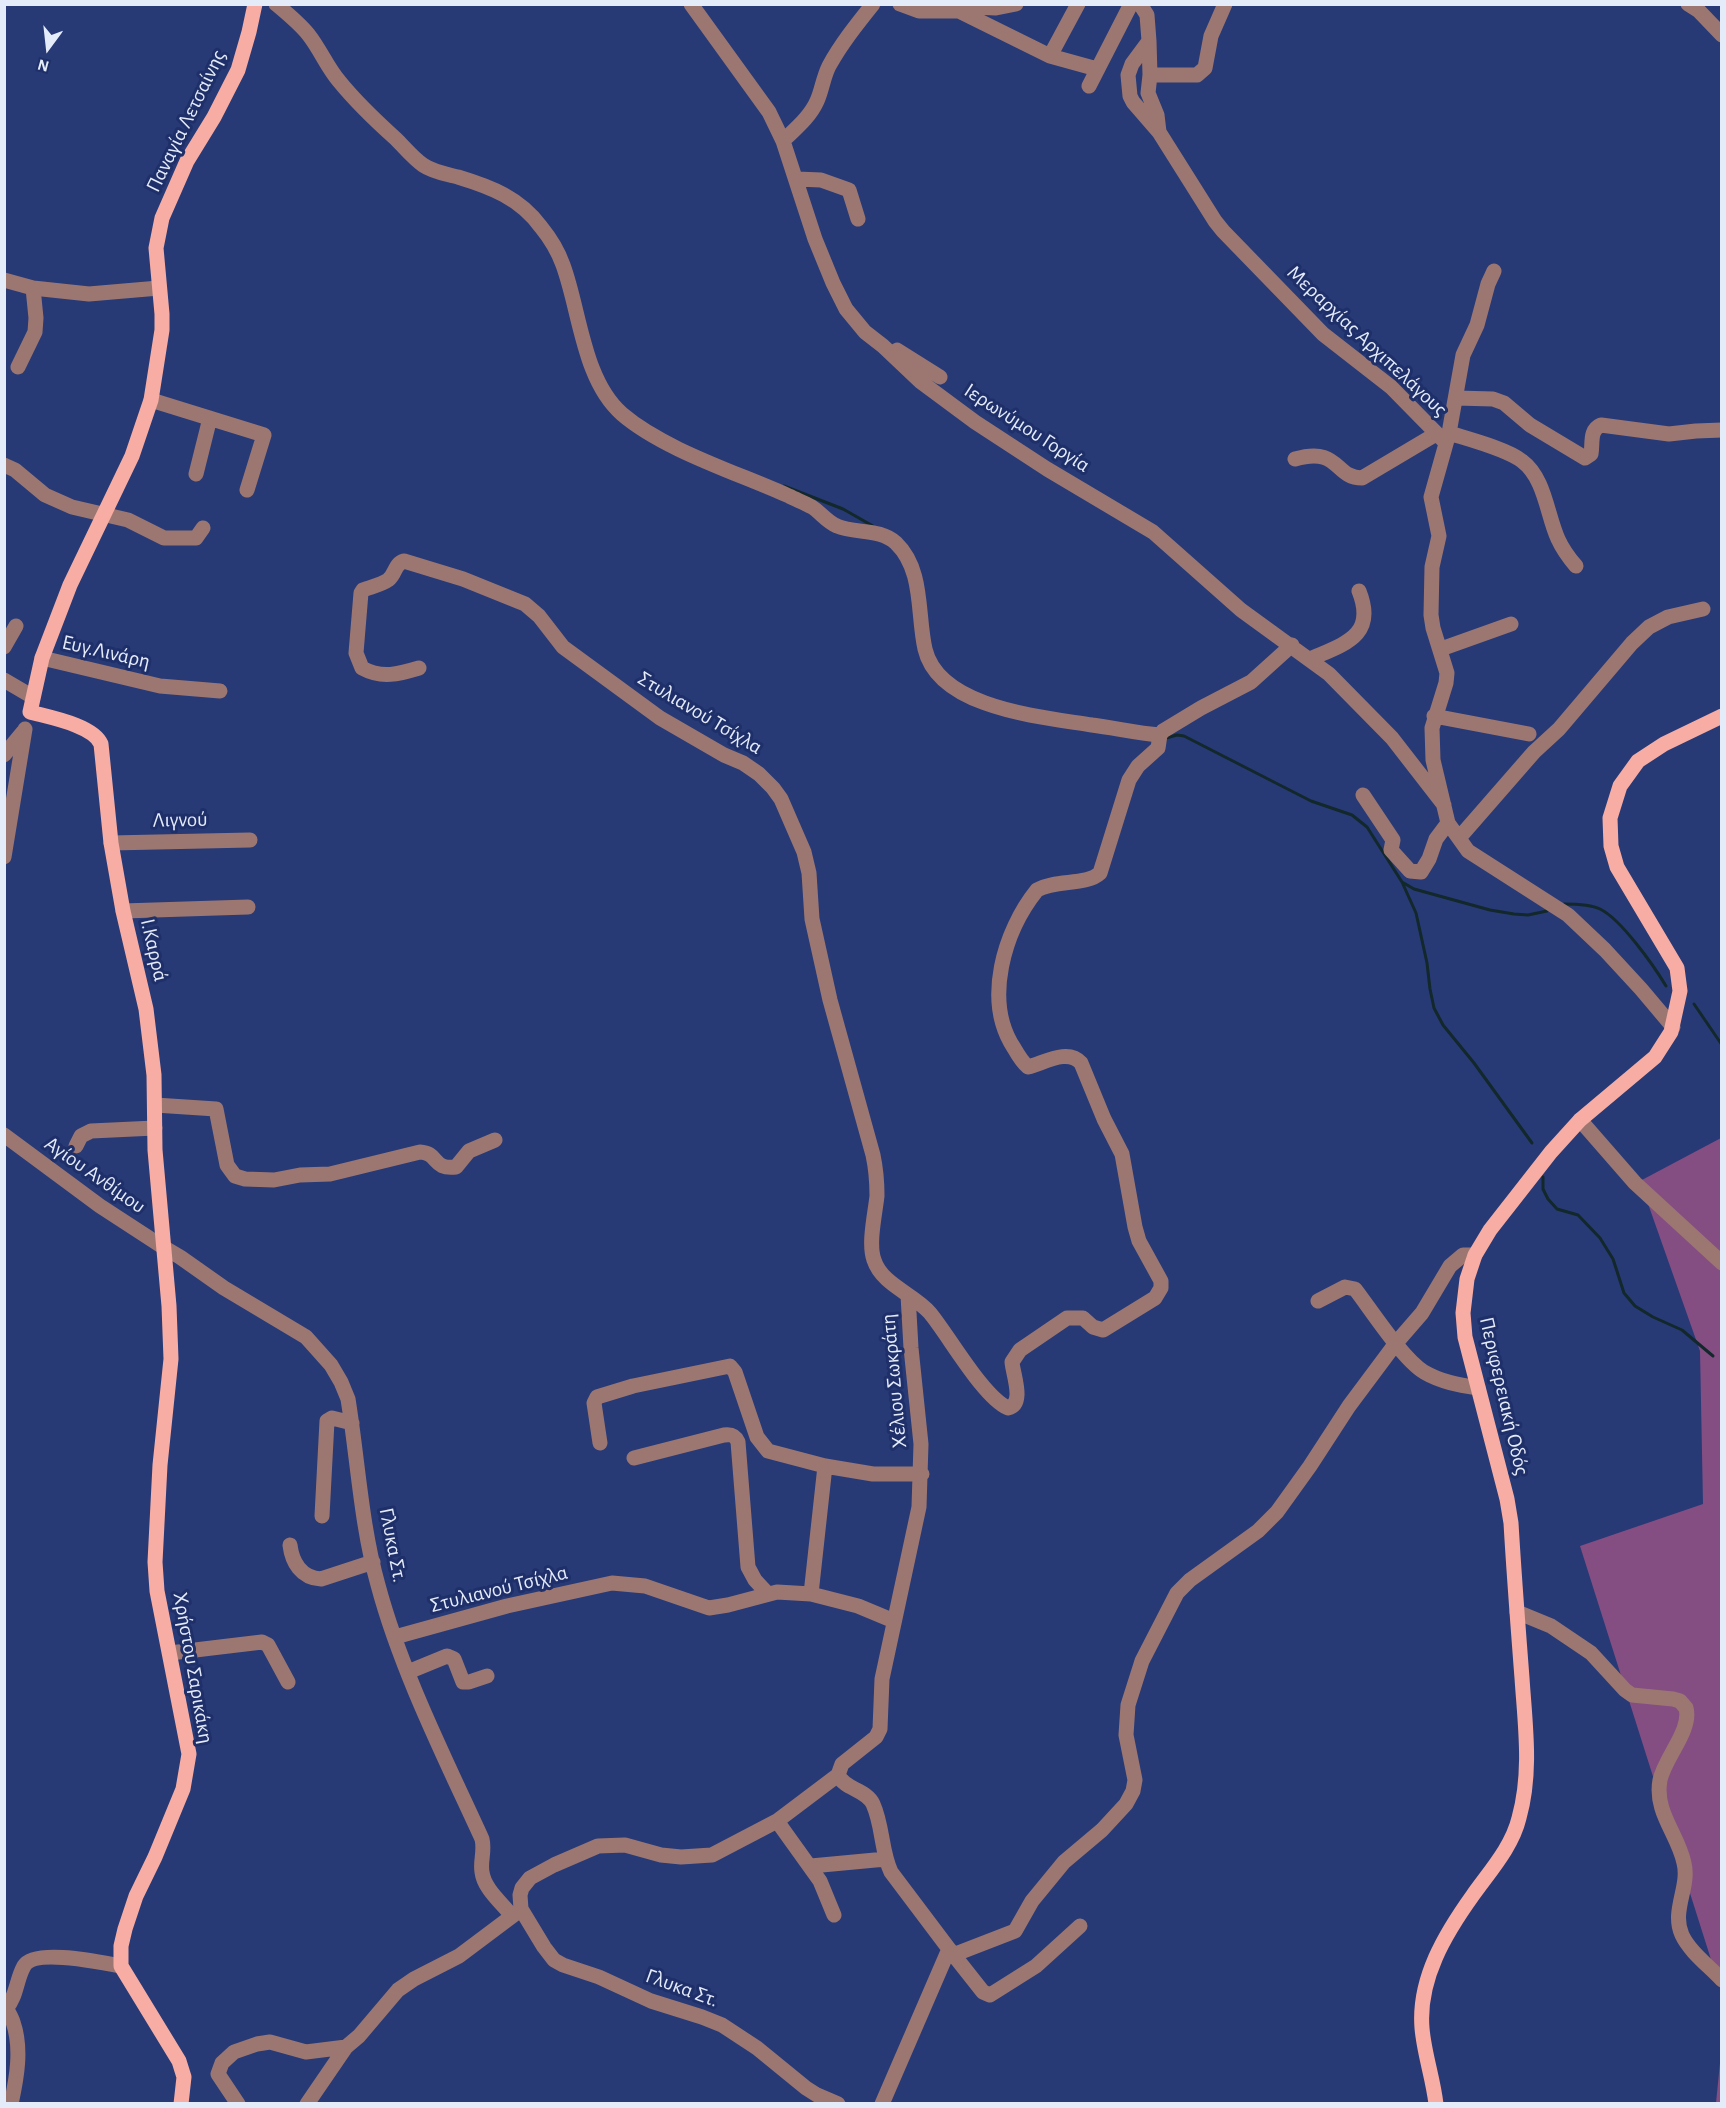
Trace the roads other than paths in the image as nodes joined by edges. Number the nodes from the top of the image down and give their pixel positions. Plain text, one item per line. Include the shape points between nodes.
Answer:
1 (255, 4) edge
2 (276, 4) edge
3 (691, 4) edge
4 (873, 4) edge
5 (900, 4) edge
6 (1016, 4) edge
7 (1078, 4) edge
8 (1131, 4) edge
9 (1140, 4) edge
10 (1225, 4) edge
11 (1688, 4) edge
12 (969, 7) edge
13 (1722, 35) edge
14 (1149, 41) junction
15 (1050, 56) junction
16 (1097, 69) junction
17 (1150, 75) junction
18 (1089, 86) dead end
19 (1160, 132) junction
20 (783, 141) junction
21 (797, 179) junction
22 (858, 219) dead end
23 (1494, 271) dead end
24 (4, 280) edge
25 (33, 288) junction
26 (159, 288) junction
27 (884, 346) junction
28 (18, 368) dead end
29 (940, 377) dead end
30 (1456, 398) junction
31 (151, 400) junction
32 (210, 418) junction
33 (1722, 430) edge
34 (1444, 436) junction
35 (1295, 459) dead end
36 (4, 465) edge
37 (196, 474) dead end
38 (247, 490) dead end
39 (105, 514) junction
40 (203, 528) dead end
41 (1576, 566) dead end
42 (1359, 591) dead end
43 (1703, 609) dead end
44 (1511, 624) dead end
45 (16, 626) dead end
46 (1292, 645) junction
47 (4, 647) edge
48 (1441, 648) junction
49 (42, 658) junction
50 (1310, 659) junction
51 (419, 668) dead end
52 (4, 680) edge
53 (220, 691) dead end
54 (31, 704) junction
55 (1434, 716) junction
56 (1722, 716) edge
57 (25, 729) junction
58 (1529, 734) dead end
59 (1159, 740) junction
60 (4, 755) edge
61 (1363, 795) dead end
62 (1444, 805) junction
63 (1448, 823) junction
64 (6, 833) edge
65 (1460, 838) junction
66 (250, 840) dead end
67 (111, 843) junction
68 (4, 857) edge
69 (249, 907) dead end
70 (123, 911) junction
71 (1672, 1027) junction
72 (155, 1105) junction
73 (1580, 1120) junction
74 (155, 1128) junction
75 (4, 1135) edge
76 (495, 1140) dead end
77 (76, 1146) dead end
78 (163, 1247) junction
79 (1475, 1255) junction
80 (1722, 1263) edge
81 (908, 1295) junction
82 (1318, 1301) dead end
83 (1396, 1342) junction
84 (1478, 1388) junction
85 (352, 1423) junction
86 (600, 1443) dead end
87 (634, 1458) dead end
88 (825, 1466) junction
89 (922, 1474) junction
90 (322, 1516) dead end
91 (290, 1545) dead end
92 (373, 1562) junction
93 (768, 1594) junction
94 (811, 1594) junction
95 (1517, 1612) junction
96 (894, 1621) junction
97 (395, 1637) junction
98 (170, 1653) junction
99 (408, 1672) junction
100 (487, 1676) dead end
101 (288, 1682) dead end
102 (838, 1775) junction
103 (777, 1821) junction
104 (886, 1859) junction
105 (811, 1866) junction
106 (516, 1912) junction
107 (834, 1915) dead end
108 (1080, 1926) dead end
109 (951, 1952) junction
110 (121, 1966) junction
111 (1722, 1980) edge
112 (5, 2007) edge
113 (346, 2047) junction
114 (11, 2103) edge
115 (181, 2103) edge
116 (238, 2103) edge
117 (307, 2103) edge
118 (838, 2103) edge
119 (882, 2103) edge
120 (1436, 2103) edge

1 - 26 main road, Παναγία Λετσαίνης via 238,70 187,161 162,218 156,248
2 - 59 street via 308,35 354,98 421,164 504,193 532,215 563,265 597,377 608,398 625,416 662,440 812,507 835,525 869,531 894,541 906,556 914,577 931,664 957,690 1020,713
3 - 20 street, Ιερωνύμου Γοργία via 769,112
4 - 20 street via 829,66 816,103
5 - 12 street via 919,11
6 - 12 street
7 - 15 street
8 - 16 street
9 - 14 street via 1147,15
10 - 17 street via 1211,36 1203,72
11 - 13 street
12 - 15 street
14 - 17 street
14 - 19 street, Μεραρχίας Αρχιπελάγους via 1132,64 1128,83 1132,102
15 - 16 street
16 - 18 street
17 - 19 street via 1148,93
19 - 34 street, Μεραρχίας Αρχιπελάγους via 1223,231 1323,334 1391,387
20 - 21 street, Ιερωνύμου Γοργία
21 - 22 street via 821,180 849,190
21 - 27 street, Ιερωνύμου Γοργία via 815,239 841,300 865,332
23 - 30 street via 1463,355
24 - 25 street
25 - 26 street via 100,294
25 - 28 street via 35,332
26 - 31 main road, Παναγία Λετσαίνης via 162,330
27 - 29 street
27 - 46 street, Ιερωνύμου Γοργία via 921,382 975,422 1153,532 1242,610
30 - 33 street via 1504,403 1530,425 1585,458 1591,454 1594,432 1601,425 1669,434
30 - 34 street
31 - 32 street
31 - 39 main road, Παναγία Λετσαίνης via 132,456
32 - 37 street
32 - 38 street via 264,435
34 - 35 street via 1362,478 1354,478 1318,454
34 - 41 street via 1517,457 1528,466 1558,538
34 - 48 street, Μεραρχίας Αρχιπελάγους via 1431,497 1439,536 1432,567 1431,615
36 - 39 street via 45,495 72,507
39 - 40 street via 128,520 164,538 196,538
39 - 49 main road, Παναγία Λετσαίνης via 70,585
42 - 50 street via 1365,610 1358,634
43 - 65 street via 1668,617 1649,627 1632,643
44 - 48 street
45 - 47 street
46 - 50 street, Ιερωνύμου Γοργία
46 - 59 street via 1251,682 1200,708
48 - 55 street, Μεραρχίας Αρχιπελάγους via 1446,683
49 - 53 street, Ευγ.Λινάρη via 160,686
49 - 54 main road, Παναγία Λετσαίνης
50 - 62 street, Ιερωνύμου Γοργία via 1392,738
51 - 81 street, Στυλιανού Τσίχλα via 379,675 362,668 356,653 361,593 386,582 397,564 404,561 525,604 563,647 660,718 743,763 773,788 804,852 814,930 873,1155 877,1180 873,1256 880,1271
52 - 54 street
54 - 57 street
54 - 67 main road, Ι.Καρρά via 99,738
55 - 58 street
55 - 62 street, Μεραρχίας Αρχιπελάγους via 1431,751
56 - 71 main road, Περιφερειακή Οδός via 1638,761 1620,786 1610,818 1609,837 1617,867 1677,968 1680,991
57 - 60 street
57 - 64 street
59 - 81 street, Χέλιου Σωκράτη via 1129,780 1100,873 1091,879 1046,885 1034,894 1009,939 999,992 1004,1028 1026,1066 1070,1056 1083,1067 1122,1154 1139,1241 1161,1288 1155,1298 1104,1330 1093,1328 1083,1318 1067,1318 1020,1350 1012,1362 1016,1402 1008,1408 997,1401 960,1356 928,1310
61 - 63 street via 1393,840 1391,850 1410,871 1421,873
62 - 63 street, Μεραρχίας Αρχιπελάγους
63 - 65 street
64 - 68 street
65 - 71 street via 1468,851 1483,862 1568,915 1634,981
66 - 67 street, Λιγνού
67 - 70 main road, Ι.Καρρά
69 - 70 street
70 - 72 main road, Ι.Καρρά via 146,1010
71 - 73 main road, Περιφερειακή Οδός via 1655,1057
72 - 74 main road, Ι.Καρρά
72 - 76 street via 216,1109 227,1165 236,1176 249,1180 330,1174 420,1152 430,1154 439,1165 456,1167 469,1151
73 - 79 main road, Περιφερειακή Οδός via 1503,1212
73 - 80 street via 1635,1183
74 - 77 street via 91,1131 81,1136
74 - 78 main road, Ι.Καρρά
75 - 78 street, Αγίου Ανθίμου
78 - 85 street, Γλυκα Στ. via 311,1342 341,1382
78 - 98 main road, Χρήστου Σαρικάκη via 171,1359 155,1562
79 - 83 street via 1463,1254 1450,1266 1422,1313
79 - 84 main road, Περιφερειακή Οδός via 1463,1313
81 - 89 street, Χέλιου Σωκράτη
82 - 83 street via 1345,1287 1355,1289
83 - 84 street via 1424,1372 1437,1379
83 - 109 street via 1277,1512 1177,1593 1142,1662 1128,1705 1126,1736 1134,1780 1130,1798 1102,1830 1064,1862 1032,1901 1017,1929
84 - 95 main road, Περιφερειακή Οδός via 1509,1509
85 - 90 street via 327,1420
85 - 92 street, Γλυκα Στ.
86 - 88 street via 594,1408 597,1397 730,1366 763,1447 772,1453
87 - 93 street via 729,1434 736,1438 748,1567
88 - 89 street via 879,1475
88 - 94 street
89 - 96 street, Χέλιου Σωκράτη via 919,1507
91 - 92 street via 294,1563 314,1579
92 - 97 street, Γλυκα Στ.
93 - 94 street, Στυλιανού Τσίχλα
93 - 97 street, Στυλιανού Τσίχλα via 709,1608 645,1586 612,1583 507,1606
94 - 96 street, Στυλιανού Τσίχλα via 858,1606
95 - 111 street via 1551,1626 1591,1653 1632,1695 1674,1699 1686,1708 1687,1724 1663,1771 1659,1795 1686,1871 1679,1927 1691,1948
95 - 120 main road, Περιφερειακή Οδός via 1526,1742 1524,1799 1513,1836 1447,1936 1426,1980 1422,2029
96 - 102 street, Χέλιου Σωκράτη via 882,1679 879,1732 842,1764
97 - 99 street, Γλυκα Στ.
98 - 101 street via 262,1642 268,1645
98 - 110 main road, Χρήστου Σαρικάκη via 188,1749 187,1770 183,1790 136,1896 122,1938
99 - 100 street via 447,1656 454,1659 463,1682
99 - 106 street, Γλυκα Στ. via 482,1839 484,1881
102 - 103 street, Χέλιου Σωκράτη
102 - 104 street via 845,1784 867,1795 873,1805
103 - 105 street
103 - 106 street, Χέλιου Σωκράτη via 703,1857 661,1855 625,1845 598,1846 530,1878 522,1888
104 - 105 street
104 - 109 street via 891,1872
105 - 107 street
106 - 113 street via 459,1956 401,1987
106 - 118 street, Γλυκα Στ. via 554,1960 651,2001 722,2025 806,2088
108 - 109 street via 1036,1966 990,1995 983,1992
109 - 119 street
110 - 112 street via 69,1958 31,1960 25,1965 14,1998
110 - 115 main road via 179,2061 184,2077
112 - 114 street via 18,2053
113 - 116 street via 306,2052 270,2042 234,2052 222,2063 218,2074
113 - 117 street

